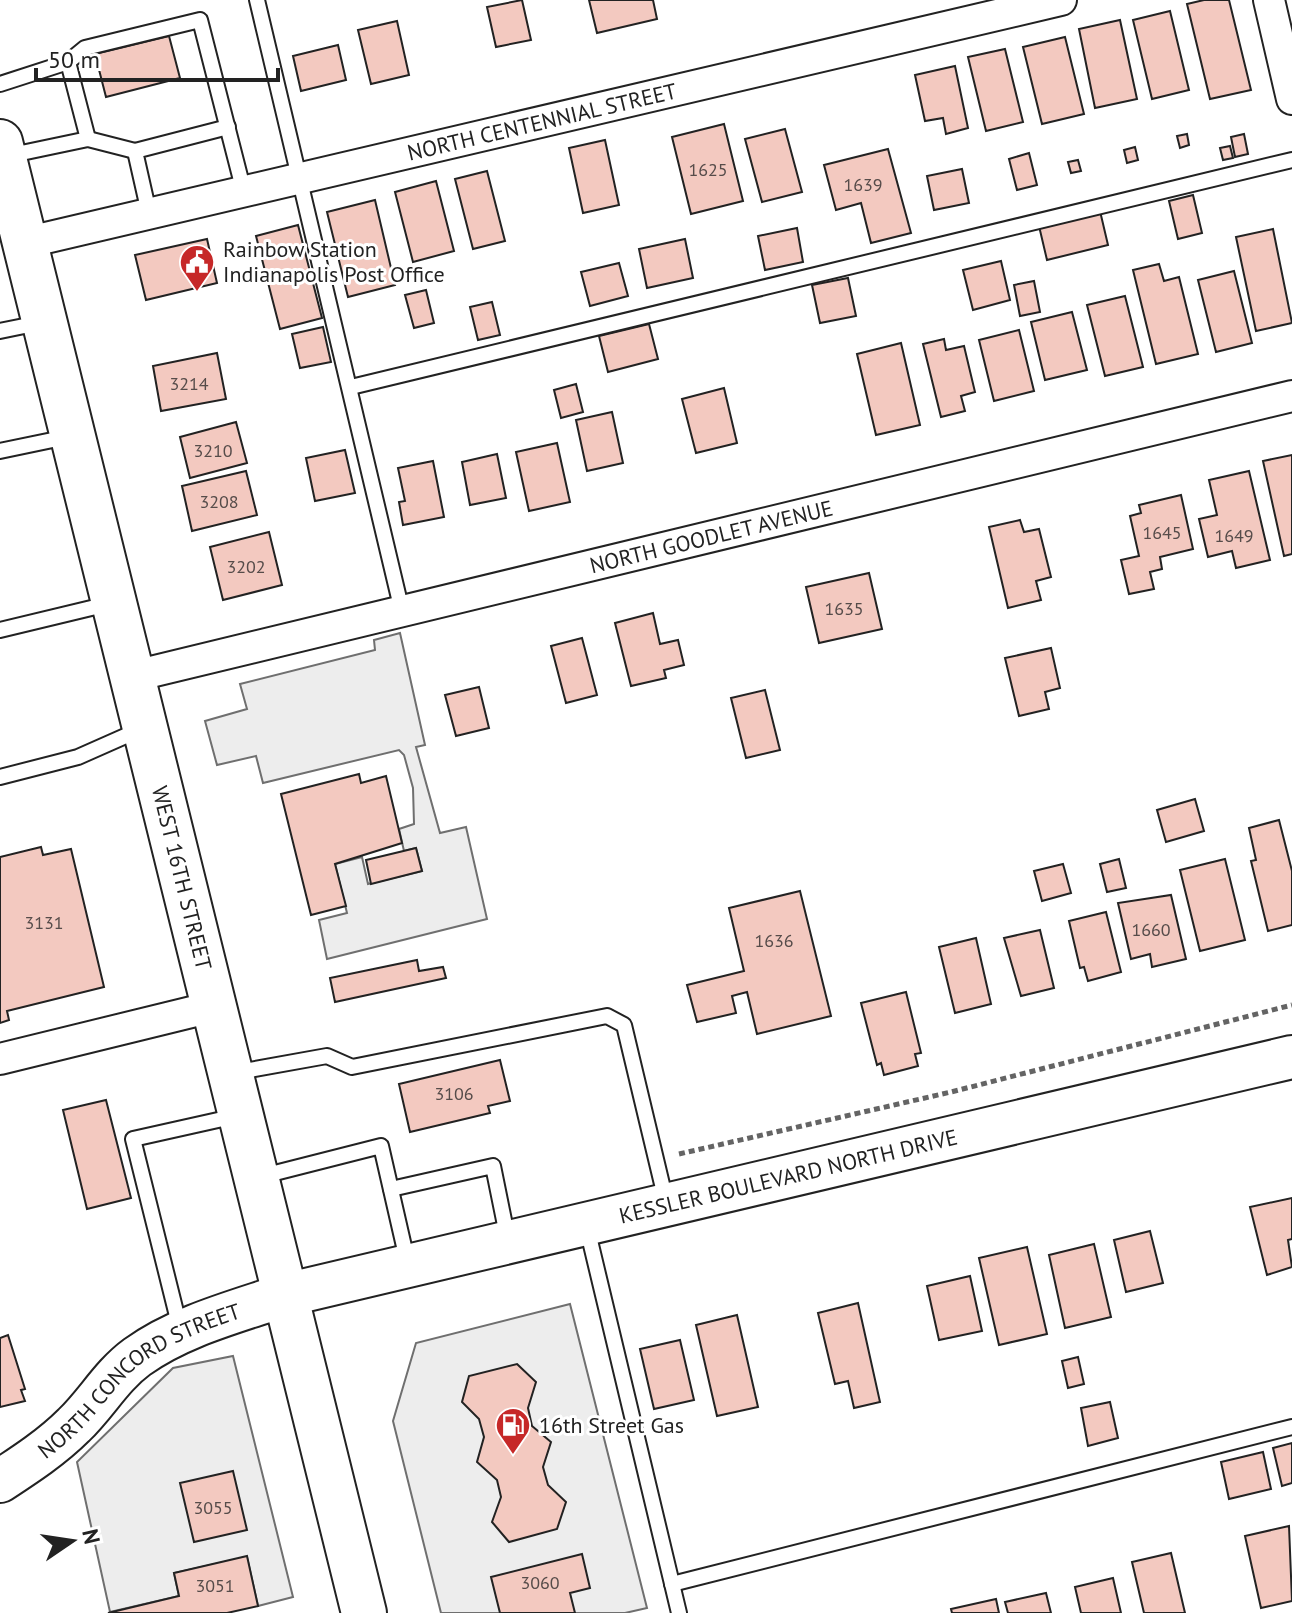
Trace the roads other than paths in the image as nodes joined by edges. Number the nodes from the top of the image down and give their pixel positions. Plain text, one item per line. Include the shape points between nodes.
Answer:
1 (257, 0) edge
2 (1061, 0) edge
3 (1269, 0) edge
4 (1284, 30) edge
5 (68, 62) junction
6 (0, 84) edge
7 (1292, 99) edge
8 (228, 127) junction
9 (88, 139) junction
10 (2, 149) edge
11 (135, 151) junction
12 (1292, 160) edge
13 (300, 178) junction
14 (244, 192) junction
15 (149, 213) junction
16 (24, 243) junction
17 (44, 322) junction
18 (0, 331) edge
19 (351, 387) junction
20 (1292, 396) edge
21 (71, 436) junction
22 (0, 451) edge
23 (112, 603) junction
24 (402, 611) junction
25 (0, 630) edge
26 (130, 677) junction
27 (143, 729) junction
28 (0, 777) edge
29 (212, 1007) junction
30 (1292, 1057) edge
31 (0, 1059) edge
32 (229, 1073) junction
33 (239, 1115) junction
34 (255, 1178) junction
35 (391, 1189) junction
36 (667, 1204) junction
37 (586, 1223) junction
38 (508, 1241) junction
39 (408, 1264) junction
40 (285, 1295) junction
41 (181, 1332) junction
42 (1292, 1427) edge
43 (0, 1481) edge
44 (672, 1584) junction
45 (364, 1613) edge
46 (679, 1613) edge

1 - 13 lane
2 - 13 street, NORTH CENTENNIAL STREET
3 - 4 street
4 - 7 street
5 - 6 lane
5 - 8 lane via 85,48 200,20
5 - 9 lane
8 - 11 lane
8 - 14 lane
9 - 10 lane
9 - 11 lane
10 - 16 main road, WEST 16TH STREET
11 - 15 lane
12 - 19 lane
13 - 14 street, NORTH CENTENNIAL STREET
13 - 19 lane
14 - 15 street, NORTH CENTENNIAL STREET
15 - 16 street, NORTH CENTENNIAL STREET
16 - 17 main road, WEST 16TH STREET
17 - 18 lane
17 - 21 main road, WEST 16TH STREET
19 - 24 lane
20 - 24 street, NORTH GOODLET AVENUE
21 - 22 lane
21 - 23 main road, WEST 16TH STREET
23 - 25 lane
23 - 26 main road, WEST 16TH STREET
24 - 26 street, NORTH GOODLET AVENUE
26 - 27 main road, WEST 16TH STREET
27 - 28 lane via 78,757
27 - 29 main road, WEST 16TH STREET
29 - 31 street
29 - 32 main road, WEST 16TH STREET
30 - 36 main road, KESSLER BOULEVARD NORTH DRIVE
32 - 33 main road, WEST 16TH STREET
32 - 36 lane via 327,1056 352,1067 607,1016 624,1025
33 - 34 main road, WEST 16TH STREET
33 - 41 lane via 133,1139
34 - 35 lane via 381,1146
34 - 40 main road, WEST 16TH STREET
35 - 38 lane via 493,1166
35 - 39 lane
36 - 37 main road, KESSLER BOULEVARD NORTH DRIVE
37 - 38 main road, KESSLER BOULEVARD NORTH DRIVE
37 - 44 lane
38 - 39 main road, KESSLER BOULEVARD NORTH DRIVE
39 - 40 main road, KESSLER BOULEVARD NORTH DRIVE
40 - 41 main road, NORTH CONCORD STREET
40 - 45 main road, WEST 16TH STREET
41 - 43 main road, NORTH CONCORD STREET via 136,1358 74,1425
42 - 44 lane
44 - 46 lane

